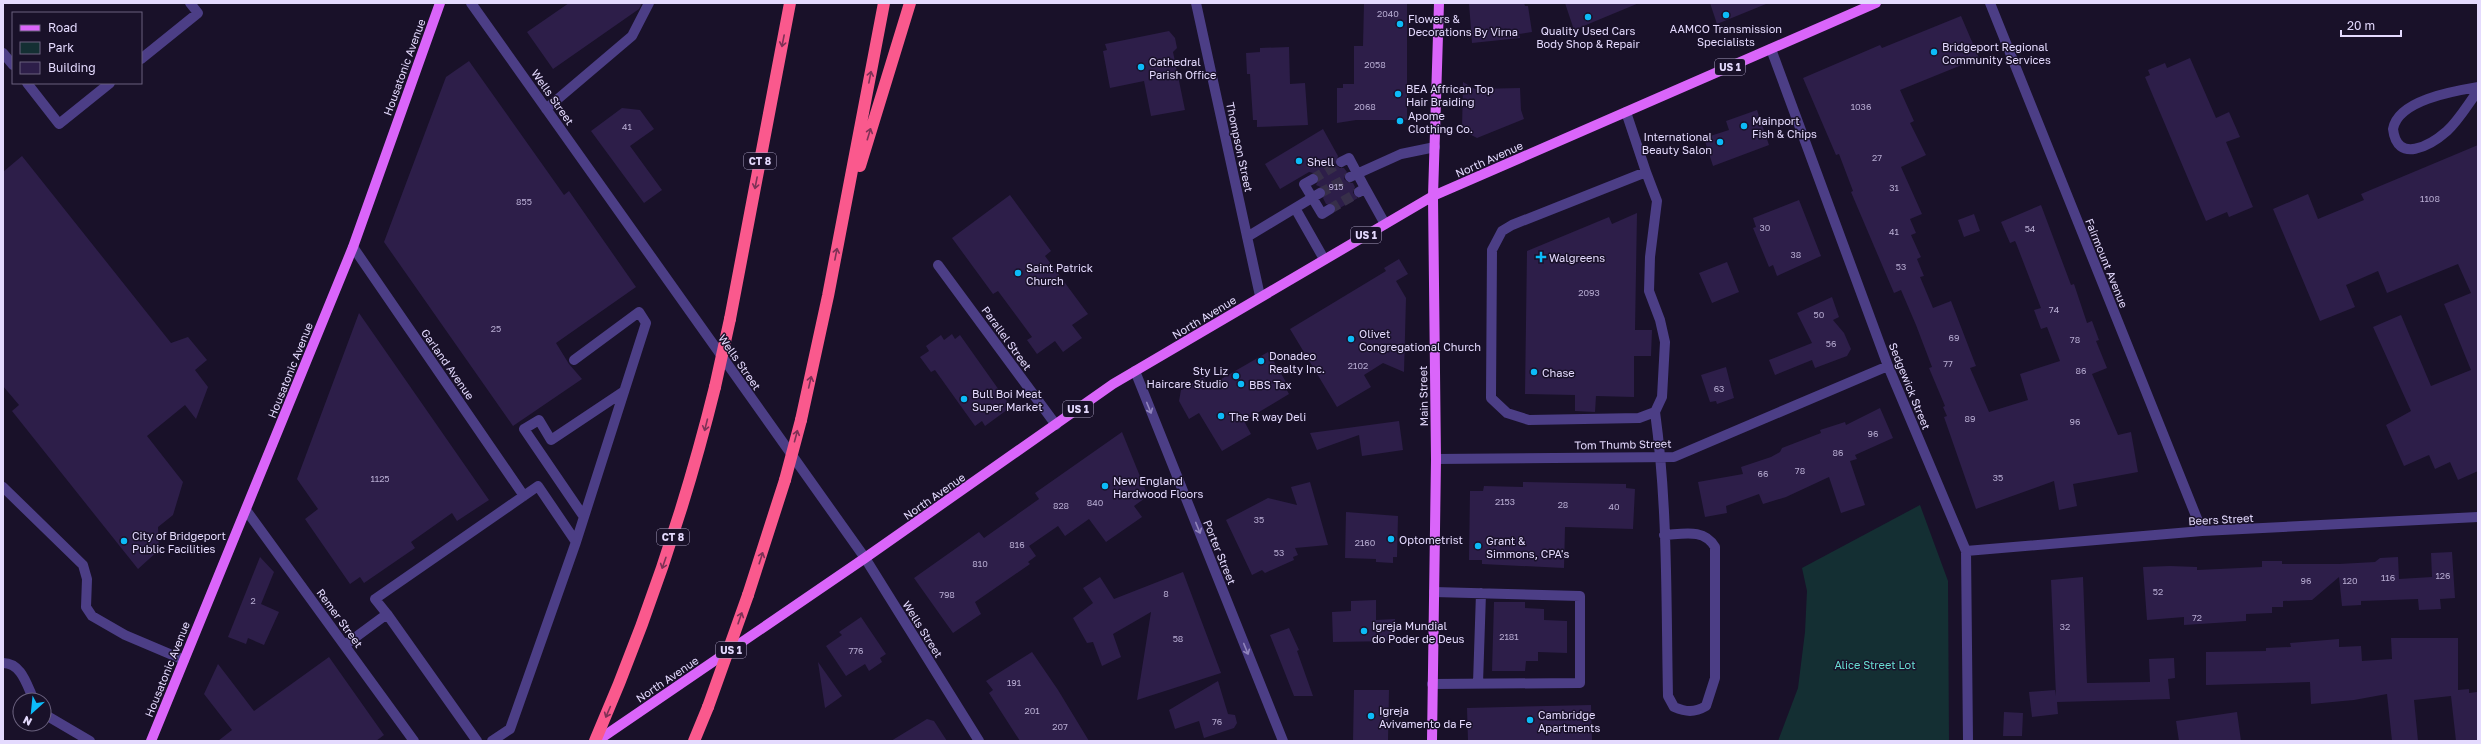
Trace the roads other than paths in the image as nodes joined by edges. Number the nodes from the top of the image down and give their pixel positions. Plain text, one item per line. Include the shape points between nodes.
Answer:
1 (190, 3) edge
2 (440, 3) edge
3 (471, 3) edge
4 (649, 3) edge
5 (790, 3) edge
6 (884, 3) edge
7 (910, 3) edge
8 (1196, 3) edge
9 (1439, 3) edge
10 (1876, 3) edge
11 (1990, 3) edge
12 (1771, 49) junction
13 (3, 53) edge
14 (142, 58) edge
15 (12, 64) edge
16 (28, 84) edge
17 (109, 84) edge
18 (2478, 87) edge
19 (2478, 91) edge
20 (546, 109) junction
21 (1626, 112) junction
22 (1435, 147) junction
23 (1341, 162) dead end
24 (1646, 172) junction
25 (1354, 175) junction
26 (1312, 179) dead end
27 (1316, 195) junction
28 (1433, 196) junction
29 (1295, 208) junction
30 (1330, 209) dead end
31 (1385, 224) junction
32 (842, 225) junction
33 (1247, 237) junction
34 (352, 247) junction
35 (1324, 260) junction
36 (938, 265) dead end
37 (1260, 296) junction
38 (574, 360) dead end
39 (1888, 366) junction
40 (1135, 371) junction
41 (623, 392) junction
42 (1655, 412) junction
43 (1056, 425) junction
44 (1661, 457) junction
45 (1436, 460) junction
46 (3, 487) edge
47 (524, 496) junction
48 (246, 510) junction
49 (584, 517) junction
50 (2478, 517) edge
51 (2202, 531) junction
52 (1664, 535) junction
53 (576, 542) junction
54 (1966, 551) junction
55 (865, 558) junction
56 (1434, 592) junction
57 (1481, 593) junction
58 (387, 614) junction
59 (345, 644) junction
60 (184, 660) junction
61 (3, 663) edge
62 (1478, 683) junction
63 (1432, 684) junction
64 (30, 692) edge
65 (708, 707) junction
66 (52, 719) edge
67 (90, 741) edge
68 (151, 741) edge
69 (414, 741) edge
70 (477, 741) edge
71 (492, 741) edge
72 (596, 741) edge
73 (694, 741) edge
74 (701, 741) edge
75 (979, 741) edge
76 (1283, 741) edge
77 (1432, 741) edge
78 (1968, 741) edge

1 - 14 street via 198,13
2 - 34 main road, Housatonic Avenue
3 - 20 street, Wells Street
4 - 20 street via 632,36
5 -> 72 highway, CT 8, bridge via 715,387 670,546
32 -> 6 highway
32 -> 7 highway
8 - 33 street, Thompson Street
9 - 22 main road, Main Street
10 - 12 main road, North Avenue / US 1
11 - 51 street, Fairmount Avenue
12 - 21 main road, North Avenue / US 1
12 - 39 street, Sedgewick Street
13 - 15 street
16 - 17 street via 59,124
18 - 19 street via 2444,92 2400,114 2393,129 2399,144 2402,148 2412,150 2439,137
20 - 55 street, Wells Street
21 - 24 street
21 - 28 main road, North Avenue / US 1
22 - 25 street via 1401,154
22 - 28 main road, Main Street
23 - 25 street via 1349,158
24 - 42 street via 1657,201 1649,290 1665,342 1662,397
24 - 42 street via 1512,225 1502,232 1492,250 1491,398 1507,412 1529,420 1639,418
25 - 31 street
26 - 27 street via 1304,184
27 - 29 street
27 - 30 street via 1322,214
28 - 31 main road, North Avenue / US 1
28 - 45 main road, Main Street
29 - 33 street
29 - 35 street
31 - 35 main road, North Avenue / US 1
65 -> 32 highway, bridge via 785,480 801,420
33 - 37 street, Thompson Street
34 - 47 street, Garland Avenue
34 - 48 main road, Housatonic Avenue
35 - 37 main road, North Avenue / US 1
36 - 43 street, Parallel Street
37 - 40 main road, North Avenue / US 1
38 - 41 street via 639,312 646,323
39 - 44 street, Tom Thumb Street via 1674,456
39 - 54 street, Sedgewick Street
40 - 43 main road, North Avenue / US 1
40 -> 76 street, Porter Street
41 - 49 street
41 - 49 street via 551,440 539,420 524,429
42 - 44 street
43 - 55 main road, North Avenue / US 1
44 - 45 street, Tom Thumb Street
44 - 52 street
45 - 56 main road, Main Street
46 - 60 street via 83,565 87,579 86,607 92,616 126,635
47 - 53 street via 538,486
47 - 58 street via 375,599
48 - 59 street, Remer Street
48 - 60 main road, Housatonic Avenue
49 - 53 street
50 - 51 street, Beers Street
51 - 54 street, Beers Street
52 - 52 street via 1668,696 1674,707 1696,712 1706,706 1715,678 1715,547 1710,538 1698,533
53 - 71 street via 510,729
54 - 78 street, Sedgewick Street
55 - 72 main road, North Avenue / US 1
55 - 75 street, Wells Street
56 - 57 street
56 - 63 main road, Main Street
57 - 62 street
57 - 62 street via 1580,596 1580,683
58 - 59 street
58 - 70 street
59 - 69 street, Remer Street
60 - 68 main road, Housatonic Avenue
61 - 64 street via 10,663 18,668
62 - 63 street
63 - 77 main road, Main Street
65 - 73 highway
65 - 74 highway
66 - 67 street

